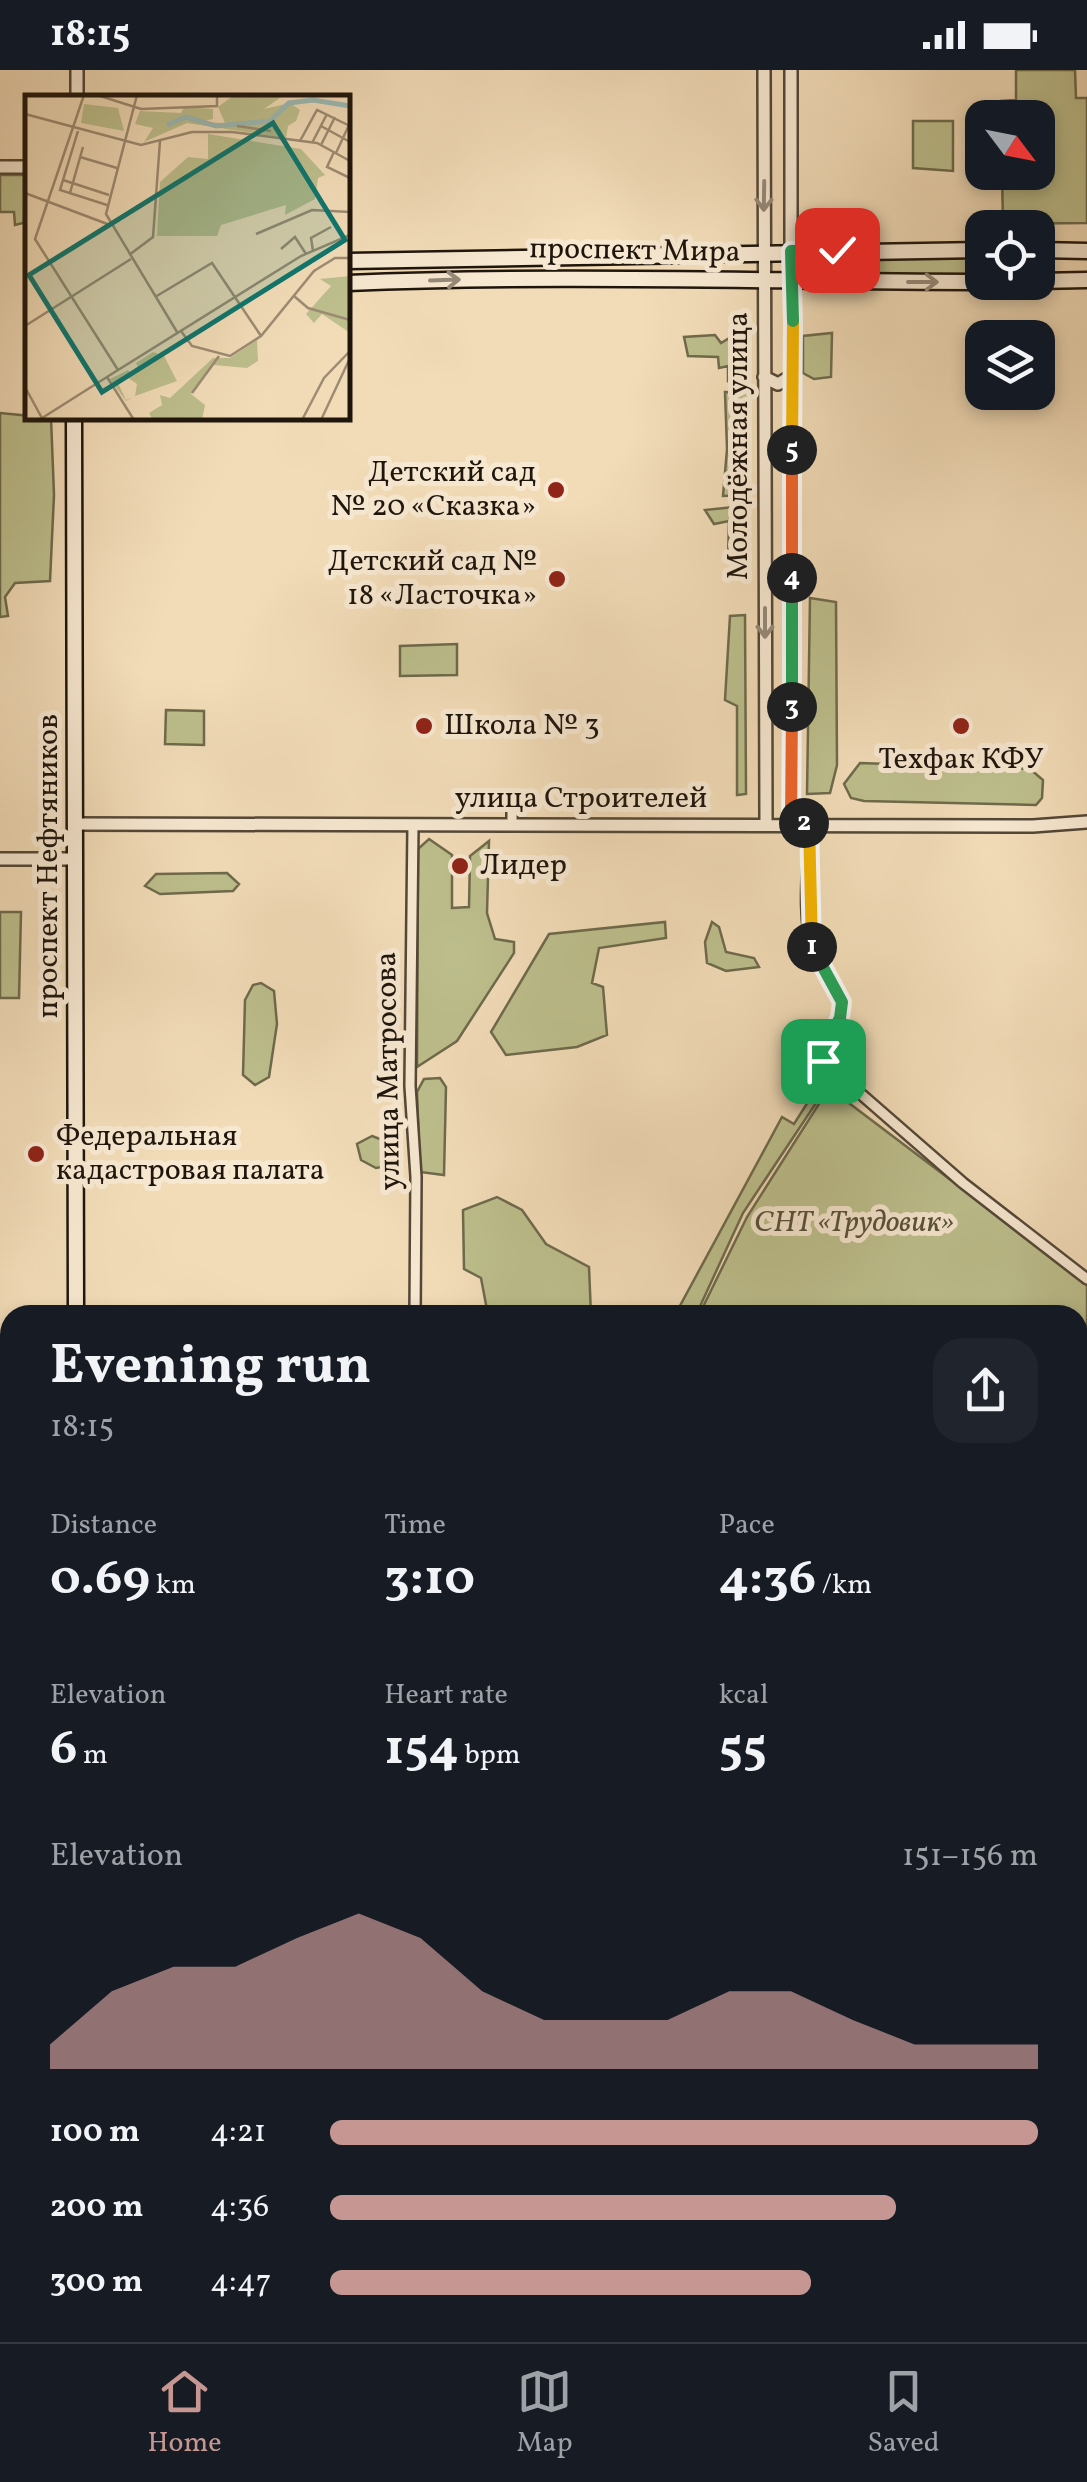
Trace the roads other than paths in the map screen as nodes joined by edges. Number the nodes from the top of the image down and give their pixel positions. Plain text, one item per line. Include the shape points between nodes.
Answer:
1 (764, 70) edge
2 (792, 70) edge
3 (766, 142) junction
4 (791, 144) junction
5 (965, 250) edge
6 (1055, 250) edge
7 (791, 251) junction
8 (1087, 251) edge
9 (763, 253) junction
10 (599, 256) junction
11 (350, 261) edge
12 (600, 276) junction
13 (1087, 280) edge
14 (764, 281) junction
15 (1055, 281) edge
16 (965, 282) edge
17 (350, 283) edge
18 (793, 283) junction
19 (764, 376) junction
20 (793, 376) junction
21 (74, 420) edge
22 (512, 806) dead end
23 (1087, 822) edge
24 (766, 823) junction
25 (791, 823) junction
26 (809, 823) junction
27 (75, 824) junction
28 (512, 824) junction
29 (413, 825) junction
30 (0, 858) edge
31 (76, 859) junction
32 (1087, 1278) edge
33 (76, 1305) edge
34 (415, 1305) edge

1 - 3 street, Молодёжная улица
2 - 4 street, Молодёжная улица
3 - 4 street via 777,136
3 -> 9 street, Молодёжная улица
4 - 7 street, Молодёжная улица
5 - 7 main road, проспект Мира
6 - 8 main road
7 - 9 main road, проспект Мира
7 - 18 street, Молодёжная улица
9 - 10 main road, проспект Мира
9 - 14 street, Молодёжная улица
10 - 11 main road, проспект Мира
10 - 12 main road
12 - 14 main road, проспект Мира
17 -> 12 main road, проспект Мира
13 - 15 main road
14 - 18 main road, проспект Мира
14 - 19 street, Молодёжная улица
18 -> 16 main road, проспект Мира
18 - 20 street, Молодёжная улица
19 - 20 street via 778,384
19 -> 24 street, Молодёжная улица
20 - 25 street, Молодёжная улица
21 - 27 main road, проспект Нефтяников
22 - 28 street
23 - 26 street, улица Строителей
24 - 25 street, улица Строителей
24 - 28 street, улица Строителей
25 - 26 street, улица Строителей
26 - 32 street via 810,942 842,1002 821,1052 826,1064 962,1183
27 - 29 street, улица Строителей
27 - 31 main road, проспект Нефтяников
28 - 29 street, улица Строителей
29 - 34 street, улица Матросова
30 - 31 street
31 - 33 main road, проспект Нефтяников

